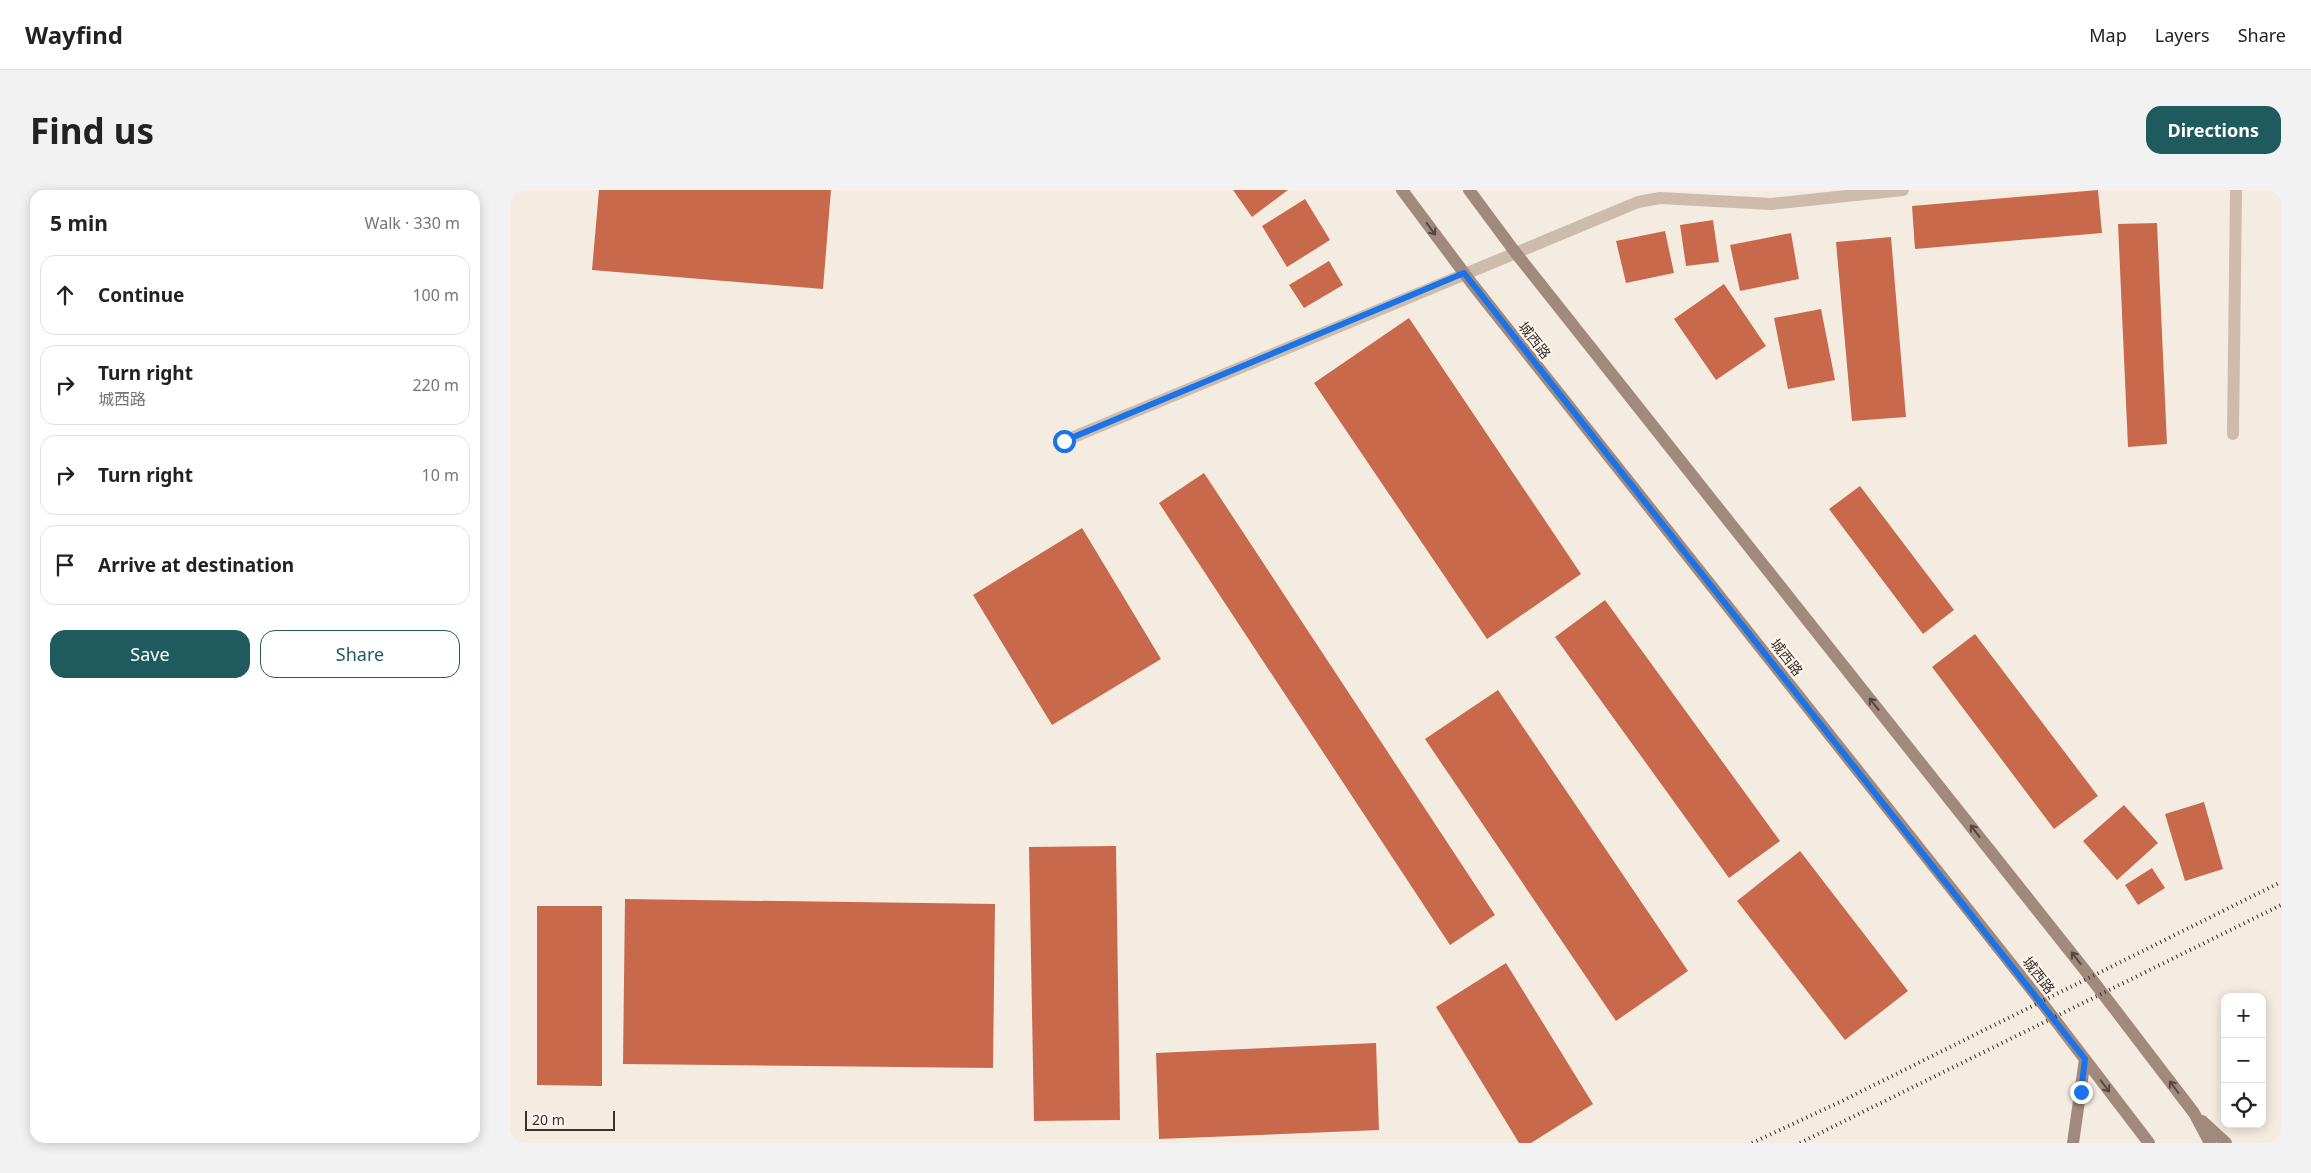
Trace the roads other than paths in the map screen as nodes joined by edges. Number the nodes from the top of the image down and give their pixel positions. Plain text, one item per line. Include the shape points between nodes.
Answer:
1 (1402, 190) edge
2 (1469, 190) edge
3 (1903, 190) edge
4 (2236, 190) edge
5 (1515, 252) junction
6 (1464, 273) junction
7 (2233, 434) dead end
8 (1064, 441) dead end
9 (2085, 1059) junction
10 (2194, 1113) junction
11 (2073, 1143) edge
12 (2149, 1143) edge
13 (2210, 1143) edge
14 (2226, 1143) edge

1 -> 6 main road, 城西路
2 - 5 main road
3 - 5 street via 1771,204 1660,198 1611,212
4 - 7 street
5 - 6 street
10 -> 5 main road via 2084,969
6 - 8 street
6 - 9 main road, 城西路
9 - 11 main road
9 -> 12 main road, 城西路
10 - 13 main road
10 - 14 main road

